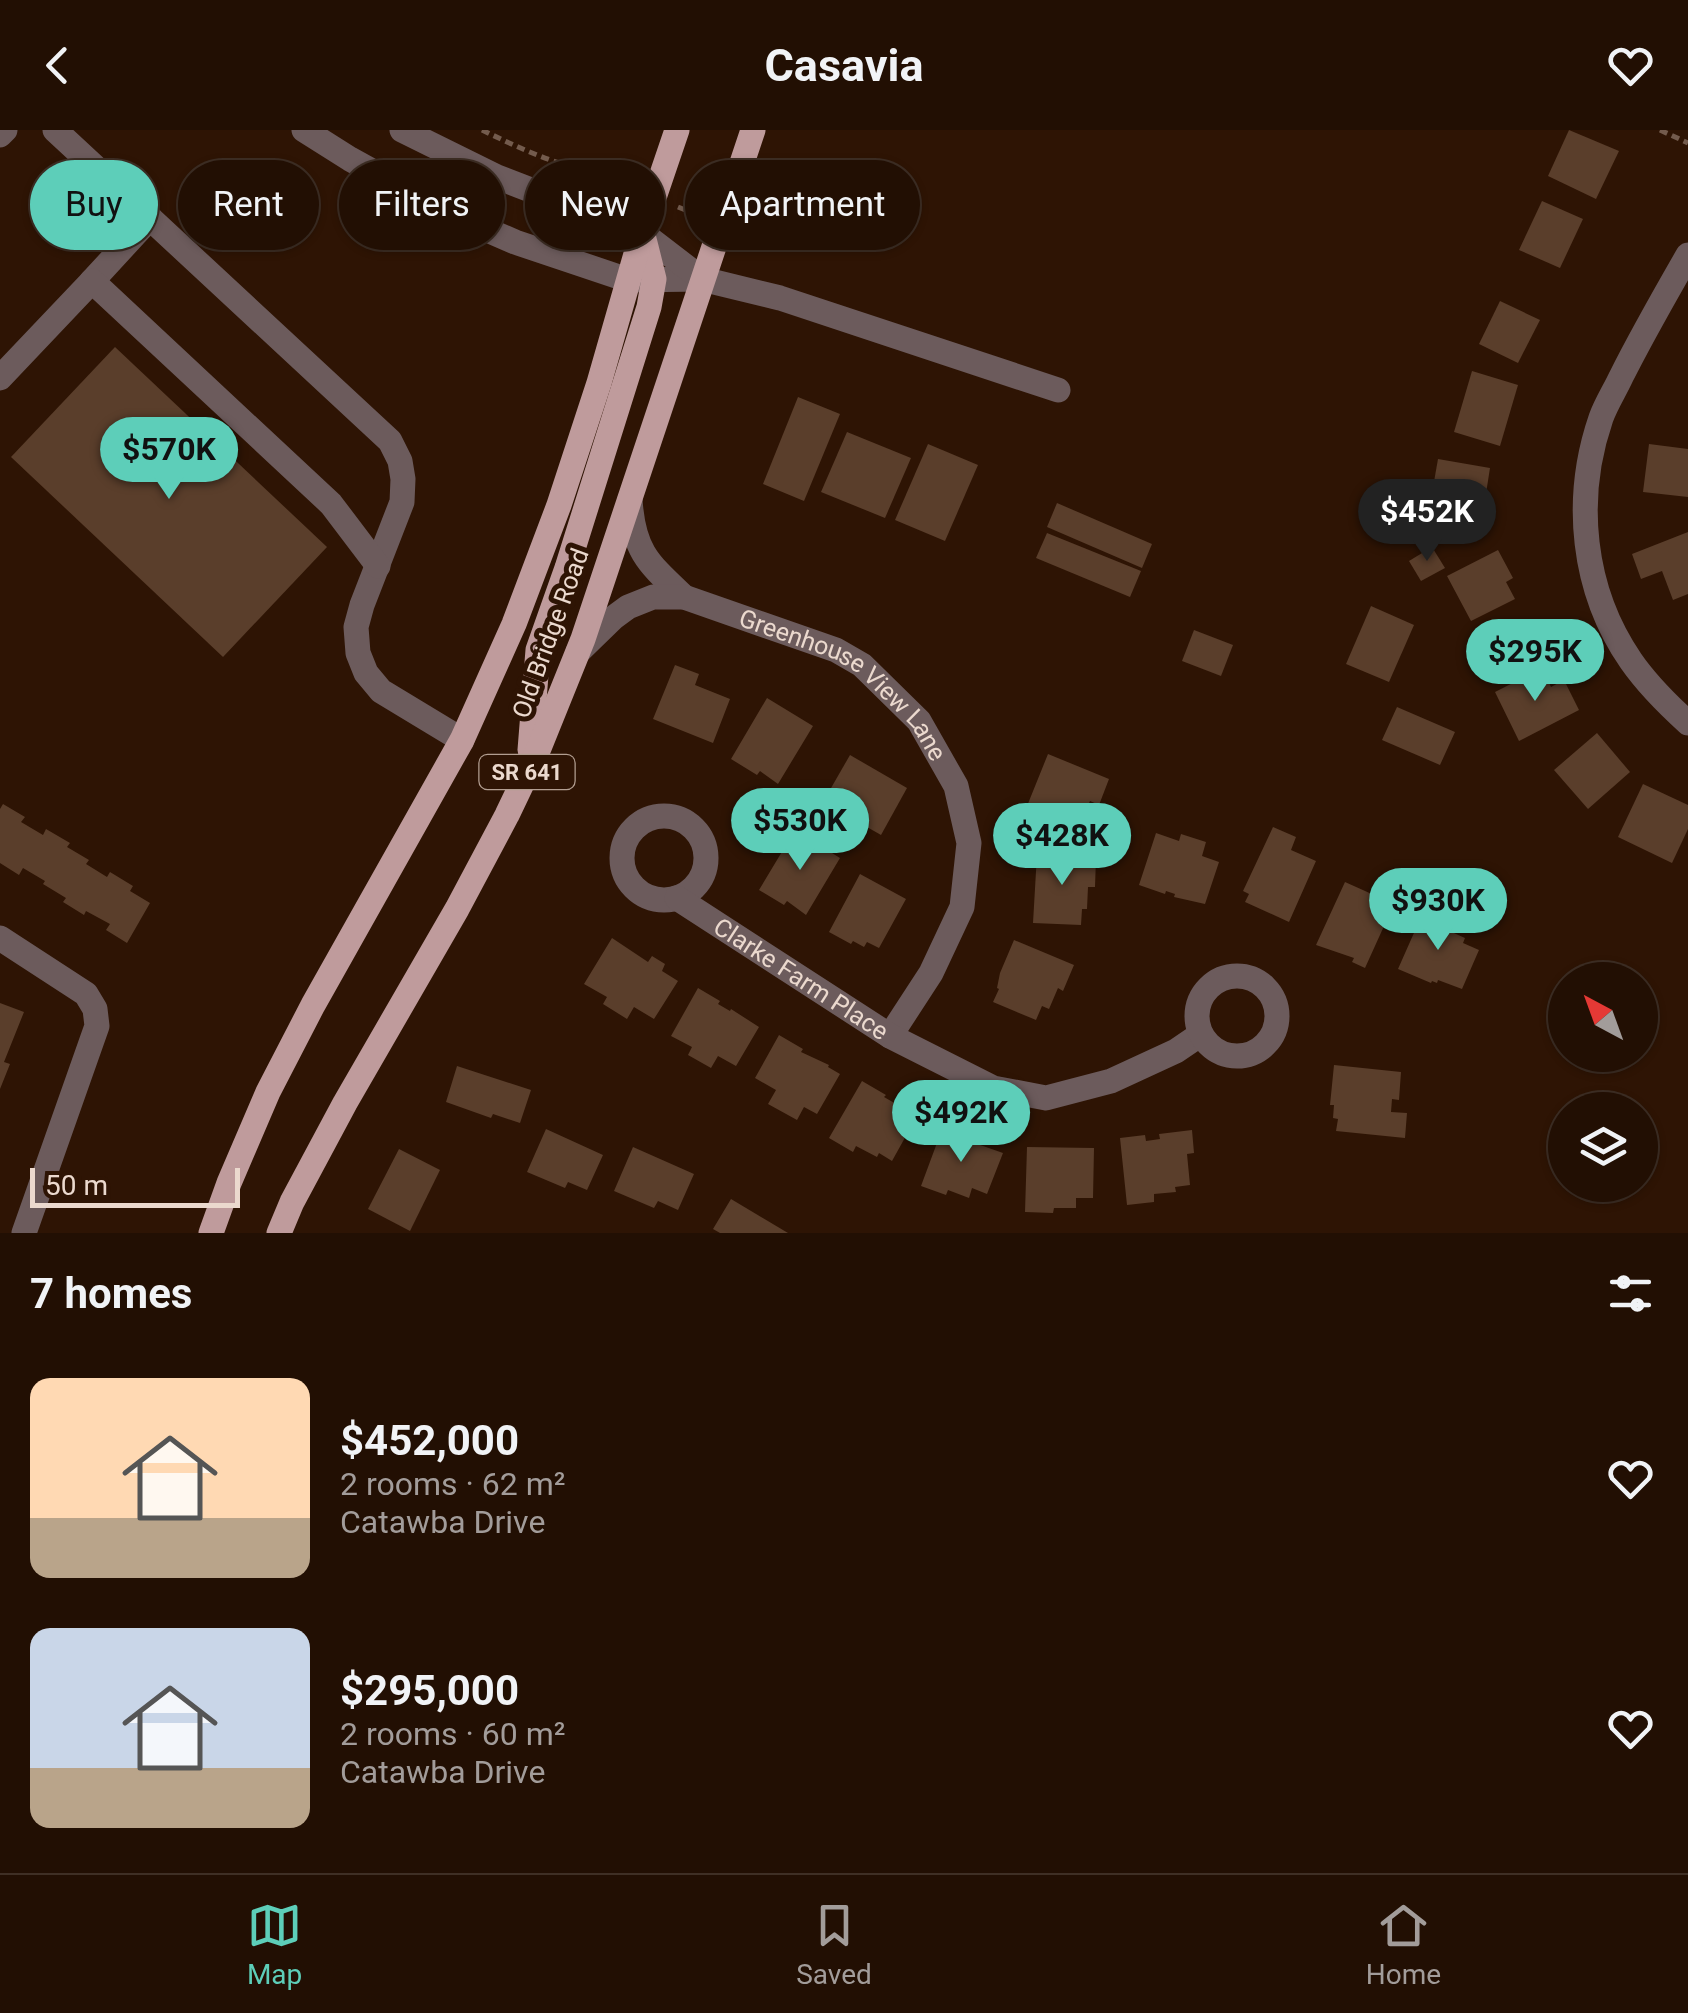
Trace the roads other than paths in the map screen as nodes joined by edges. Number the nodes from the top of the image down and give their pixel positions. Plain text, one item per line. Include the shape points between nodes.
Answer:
1 (55, 130) edge
2 (304, 130) edge
3 (402, 130) edge
4 (676, 130) edge
5 (753, 130) edge
6 (87, 160) edge
7 (665, 163) edge
8 (525, 189) edge
9 (158, 225) edge
10 (121, 250) edge
11 (642, 250) edge
12 (665, 250) edge
13 (1688, 255) edge
14 (702, 278) junction
15 (641, 280) junction
16 (92, 281) junction
17 (0, 378) edge
18 (1058, 390) dead end
19 (630, 499) junction
20 (378, 566) junction
21 (684, 597) junction
22 (578, 652) junction
23 (1688, 723) edge
24 (462, 740) junction
25 (528, 770) junction
26 (678, 898) dead end
27 (0, 938) edge
28 (1202, 1034) dead end
29 (890, 1036) junction
30 (24, 1233) edge
31 (211, 1233) edge
32 (280, 1233) edge

1 - 6 street
2 - 15 street via 446,212 515,242
3 - 8 street
4 - 7 main road
5 - 14 main road, Old Bridge Road / SR 641
9 - 20 street via 390,441 404,479 402,502
10 - 16 street
11 - 15 main road
12 - 14 street
13 - 23 street via 1602,416 1585,502 1588,554 1607,619 1630,660
14 - 15 street
14 - 18 street
14 - 19 main road, Old Bridge Road / SR 641
15 - 24 main road, Old Bridge Road / SR 641 via 514,624
15 - 25 main road via 649,307 538,650
16 - 17 street
16 - 20 street via 331,504
19 - 21 street, Greenhouse View Lane via 644,556
19 - 22 main road, Old Bridge Road / SR 641
20 - 24 street via 356,627 366,674
21 - 22 street, Greenhouse View Lane via 653,597 628,608
21 - 29 street, Greenhouse View Lane via 862,665 919,721 956,786 969,843 962,907
22 - 25 main road, Old Bridge Road / SR 641
24 - 31 main road, Old Bridge Road / SR 641 via 286,1058
25 - 32 main road, Old Bridge Road / SR 641
26 - 29 street, Clarke Farm Place
27 - 30 street via 86,994 97,1026
28 - 29 street, Clarke Farm Place via 1111,1082 1046,1098 993,1088

